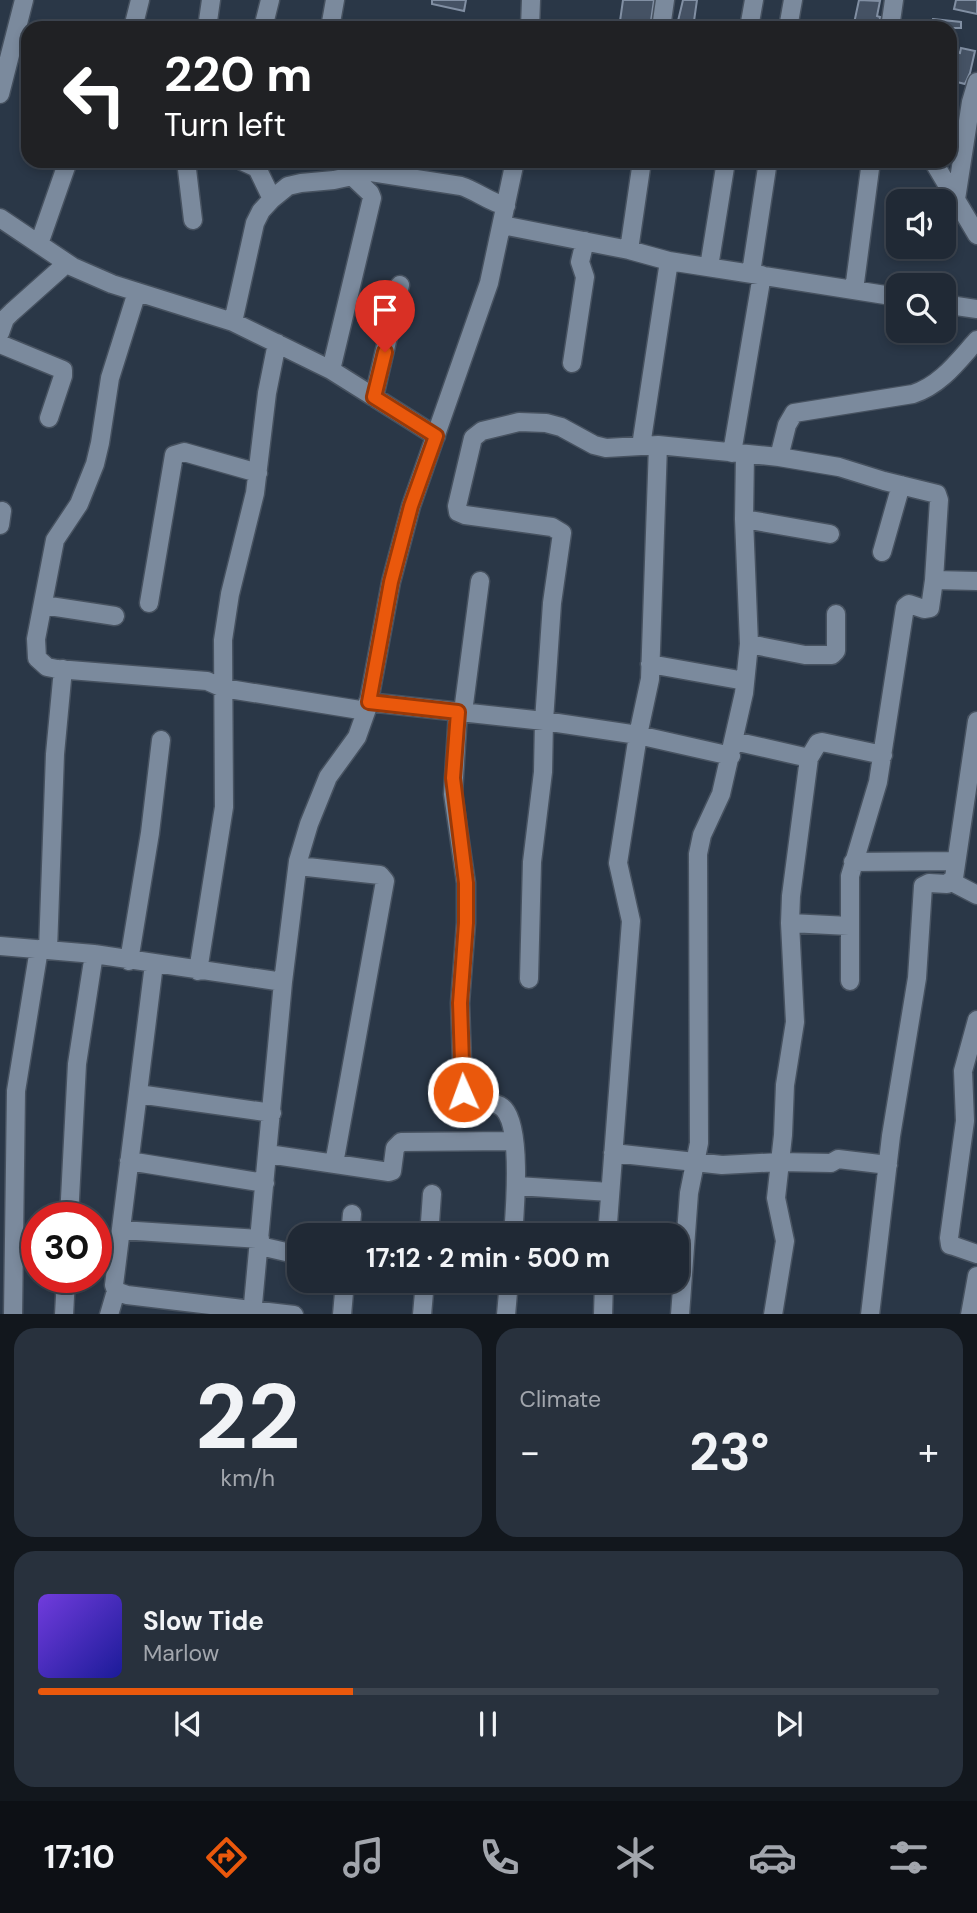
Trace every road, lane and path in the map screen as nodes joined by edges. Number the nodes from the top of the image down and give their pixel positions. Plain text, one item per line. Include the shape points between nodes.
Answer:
1 (24, 0) edge
2 (140, 0) edge
3 (211, 0) edge
4 (270, 0) edge
5 (335, 0) edge
6 (531, 0) edge
7 (665, 0) edge
8 (754, 0) edge
9 (793, 0) edge
10 (894, 0) edge
11 (135, 21) edge
12 (207, 21) edge
13 (265, 21) edge
14 (331, 21) edge
15 (530, 21) edge
16 (662, 21) edge
17 (750, 21) edge
18 (789, 21) edge
19 (891, 21) edge
20 (5, 54) edge
21 (975, 93) edge
22 (0, 94) edge
23 (66, 168) edge
24 (187, 168) edge
25 (257, 168) edge
26 (514, 168) edge
27 (641, 168) edge
28 (725, 168) edge
29 (767, 168) edge
30 (870, 168) edge
31 (937, 168) edge
32 (352, 176) junction
33 (950, 189) edge
34 (956, 198) joint
35 (272, 199) junction
36 (506, 206) junction
37 (0, 218) edge
38 (193, 219) dead end
39 (502, 225) junction
40 (977, 235) edge
41 (585, 241) junction
42 (39, 244) junction
43 (629, 250) junction
44 (669, 261) junction
45 (66, 262) junction
46 (709, 267) junction
47 (757, 274) junction
48 (400, 285) dead end
49 (854, 290) junction
50 (137, 292) junction
51 (886, 295) edge
52 (956, 306) edge
53 (977, 309) edge
54 (233, 322) junction
55 (0, 333) edge
56 (977, 340) edge
57 (0, 344) edge
58 (277, 344) junction
59 (572, 363) dead end
60 (331, 370) junction
61 (374, 397) junction
62 (49, 418) dead end
63 (436, 436) junction
64 (650, 445) junction
65 (738, 453) junction
66 (779, 457) junction
67 (258, 473) junction
68 (901, 485) junction
69 (744, 519) junction
70 (830, 534) dead end
71 (882, 552) dead end
72 (934, 580) junction
73 (480, 581) dead end
74 (977, 581) edge
75 (149, 603) dead end
76 (43, 605) junction
77 (836, 614) dead end
78 (116, 616) dead end
79 (749, 644) junction
80 (650, 664) junction
81 (63, 670) junction
82 (745, 681) junction
83 (223, 688) junction
84 (367, 707) junction
85 (460, 712) junction
86 (977, 720) edge
87 (544, 721) junction
88 (638, 734) junction
89 (161, 740) dead end
90 (732, 749) junction
91 (884, 749) junction
92 (812, 751) junction
93 (957, 860) junction
94 (853, 862) junction
95 (298, 866) junction
96 (952, 882) junction
97 (977, 895) edge
98 (790, 923) junction
99 (849, 926) junction
100 (0, 946) edge
101 (43, 949) junction
102 (94, 954) junction
103 (129, 961) junction
104 (154, 964) junction
105 (198, 971) junction
106 (529, 979) dead end
107 (850, 981) dead end
108 (284, 982) junction
109 (977, 1020) edge
110 (138, 1094) junction
111 (272, 1113) junction
112 (514, 1141) junction
113 (613, 1153) junction
114 (268, 1154) junction
115 (129, 1161) junction
116 (695, 1161) junction
117 (780, 1162) junction
118 (334, 1164) junction
119 (888, 1166) junction
120 (265, 1182) junction
121 (517, 1186) junction
122 (610, 1192) junction
123 (432, 1194) dead end
124 (70, 1202) edge
125 (352, 1214) dead end
126 (351, 1223) edge
127 (430, 1223) edge
128 (514, 1223) edge
129 (608, 1223) edge
130 (121, 1230) junction
131 (260, 1242) junction
132 (287, 1251) edge
133 (977, 1254) edge
134 (7, 1271) edge
135 (977, 1276) edge
136 (116, 1290) junction
137 (65, 1293) edge
138 (344, 1293) edge
139 (424, 1293) edge
140 (508, 1293) edge
141 (604, 1293) edge
142 (252, 1311) edge
143 (13, 1314) edge
144 (64, 1314) edge
145 (109, 1314) edge
146 (295, 1314) edge
147 (342, 1314) edge
148 (422, 1314) edge
149 (506, 1314) edge
150 (603, 1314) edge
151 (680, 1314) edge
152 (774, 1314) edge
153 (870, 1314) edge
154 (970, 1314) edge

1 - 20 street
2 - 11 street
3 - 12 street
4 - 13 street
5 - 14 street
6 - 15 street
7 - 16 street
8 - 17 street
9 - 18 street
10 - 19 street
20 - 22 street
21 - 34 street
23 - 42 street
24 - 38 street
25 - 35 street
26 - 36 street
27 - 43 street
28 - 46 street
29 - 47 street
30 - 49 street
31 - 33 street
32 - 35 street via 288,186
32 - 36 street via 382,173 461,186
32 - 60 street via 372,198
34 - 40 street
35 - 54 street via 255,223
36 - 39 street
37 - 42 street
39 - 41 street
39 - 63 street via 489,283
41 - 43 street
41 - 59 street via 580,262 585,277
42 - 45 street
43 - 44 street
44 - 46 street
44 - 64 street
45 - 50 street
45 - 55 street via 5,319
46 - 47 street
47 - 49 street
47 - 65 street
48 - 61 street
49 - 51 street
50 - 54 street
50 - 76 street via 110,378 94,464 79,504 55,540
52 - 53 street
54 - 58 street
56 - 66 street via 939,382 925,390 794,413
57 - 62 street via 62,370
58 - 60 street
58 - 67 street
60 - 61 street
61 - 63 street
63 - 84 street via 391,582
64 - 65 street
64 - 80 street
64 - 87 street via 606,448 561,427 530,422 482,431 473,438 458,512 552,527 562,533
65 - 66 street
65 - 69 street
66 - 68 street via 839,467
67 - 75 street via 184,452 174,455
67 - 83 street via 230,594 223,640
68 - 71 street
68 - 72 street via 939,496
69 - 70 street
69 - 79 street
72 - 74 street
72 - 91 street via 930,608 905,607
73 - 85 street
76 - 78 street
76 - 81 street via 37,658 47,667
77 - 79 street via 832,656
79 - 82 street
80 - 82 street
80 - 88 street
81 - 83 street via 207,681
81 - 101 street
82 - 90 street
83 - 84 street
83 - 105 street via 224,807
84 - 85 street
84 - 95 street via 357,737 328,777
85 - 87 street
85 - 112 street via 453,778 466,883 460,1003 463,1092 468,1099 505,1110
86 - 93 street
87 - 88 street
87 - 106 street via 532,862
88 - 90 street
88 - 113 street via 618,863 631,921
89 - 103 street
90 - 92 street
90 - 116 street via 698,855 700,1124
91 - 92 street via 828,743
91 - 94 street via 873,805
92 - 98 street
93 - 94 street
93 - 96 street
94 - 99 street
95 - 108 street
95 - 118 street via 380,875 385,881
96 - 97 street
96 - 119 street via 923,886 917,978
98 - 99 street
98 - 117 street via 795,1022
99 - 107 street
100 - 101 street
101 - 102 street
101 - 134 street via 16,1091
102 - 103 street
102 - 124 street via 77,1064
103 - 104 street
104 - 105 street
104 - 110 street
105 - 108 street
108 - 111 street
109 - 133 street via 963,1071 965,1121 948,1238 950,1245
110 - 111 street
110 - 115 street
111 - 114 street
112 - 118 street via 401,1142 389,1172
112 - 121 street
113 - 116 street
113 - 122 street
114 - 118 street
114 - 120 street
115 - 120 street
115 - 130 street
116 - 117 street via 722,1165
116 - 151 street
117 - 119 street via 831,1163 838,1158
117 - 152 street via 776,1205 785,1241
119 - 153 street
120 - 131 street
121 - 122 street
121 - 128 street
122 - 129 street
123 - 127 street
125 - 126 street
130 - 131 street
130 - 136 street
131 - 132 street
131 - 142 street
134 - 143 street
135 - 154 street
136 - 142 street
136 - 145 street
137 - 144 street
138 - 147 street
139 - 148 street
140 - 149 street
141 - 150 street
142 - 146 street

